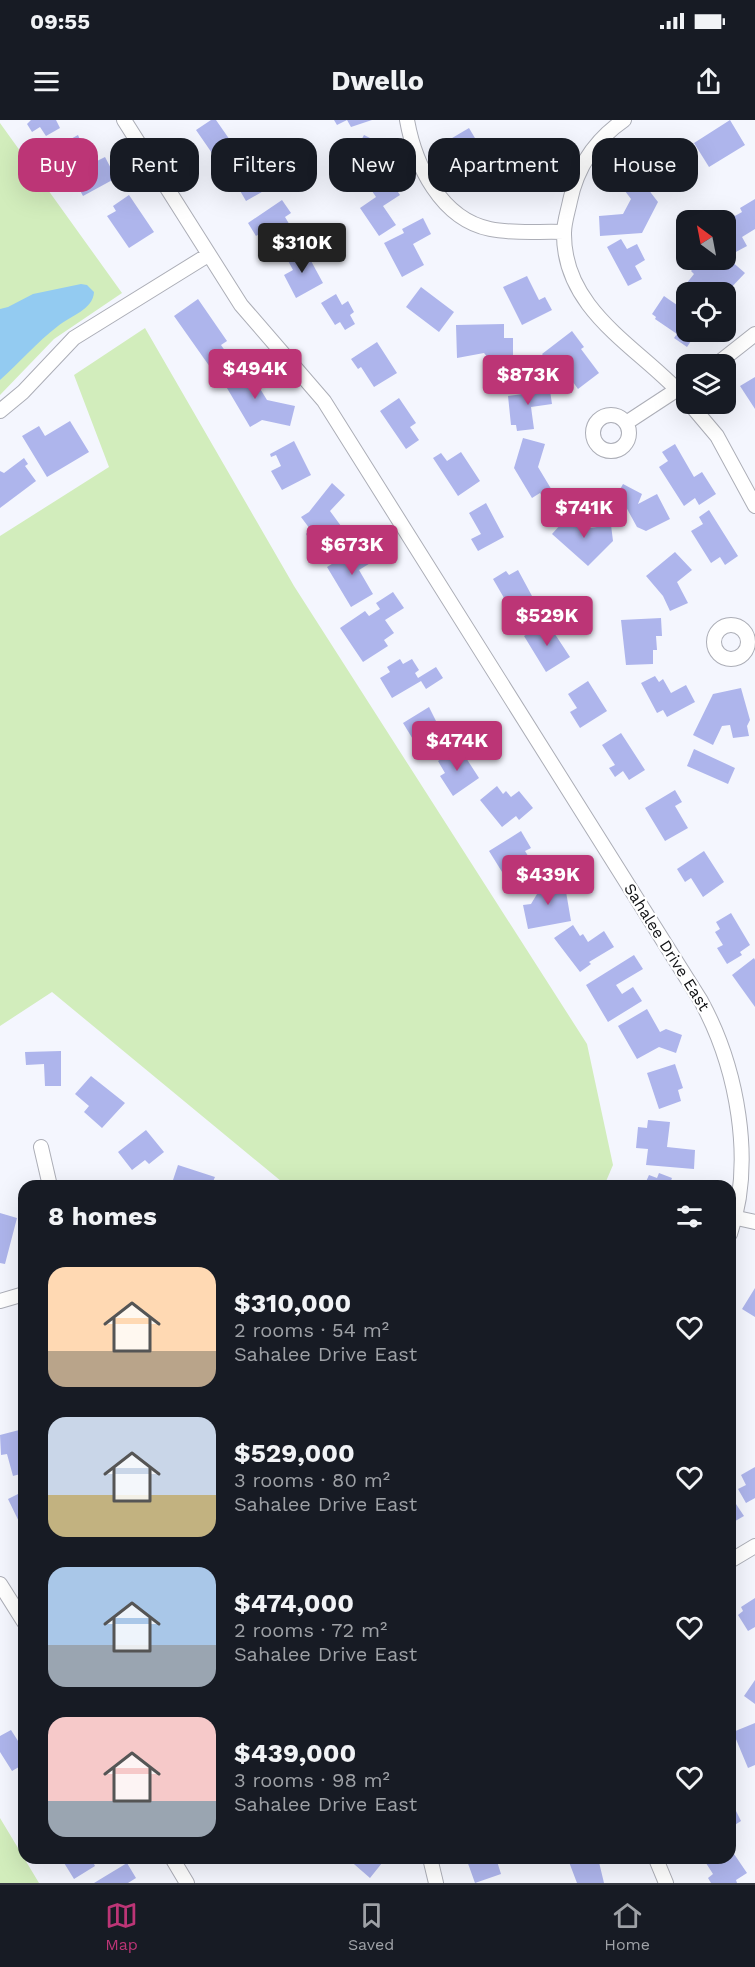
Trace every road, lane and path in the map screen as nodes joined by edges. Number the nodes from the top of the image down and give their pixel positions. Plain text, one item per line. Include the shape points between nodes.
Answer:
1 (124, 120) edge
2 (407, 120) edge
3 (624, 120) edge
4 (564, 232) junction
5 (208, 255) junction
6 (755, 334) edge
7 (730, 354) edge
8 (676, 381) edge
9 (676, 390) edge
10 (0, 411) edge
11 (698, 414) edge
12 (626, 423) dead end
13 (755, 507) edge
14 (41, 1147) dead end
15 (49, 1180) edge
16 (737, 1218) joint
17 (755, 1222) edge
18 (18, 1296) edge
19 (0, 1301) edge
20 (755, 1546) edge
21 (736, 1558) edge
22 (0, 1584) edge
23 (18, 1612) edge
24 (176, 1864) edge
25 (431, 1864) edge
26 (659, 1864) edge
27 (187, 1883) edge
28 (436, 1883) edge
29 (666, 1883) edge

1 - 5 street, Sahalee Drive East
2 - 4 street via 425,177 458,214 491,230
3 - 4 street via 603,137 580,167
4 - 8 street via 573,277 583,299 599,320
5 - 10 street via 74,338
5 - 16 street, Sahalee Drive East via 263,333 324,401 717,1030 739,1102 743,1144
6 - 7 street
9 - 12 street
11 - 13 street via 717,436
14 - 15 street
16 - 17 street
18 - 19 street
20 - 21 street
22 - 23 street
24 - 27 street
25 - 28 street
26 - 29 street

